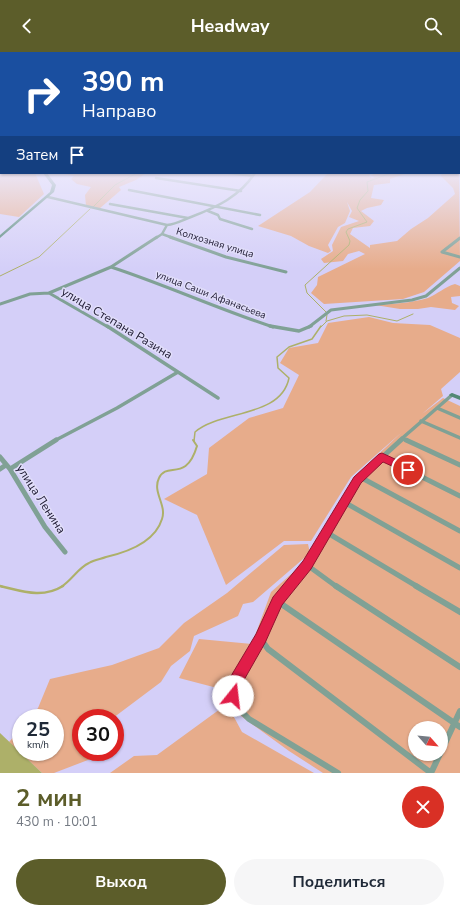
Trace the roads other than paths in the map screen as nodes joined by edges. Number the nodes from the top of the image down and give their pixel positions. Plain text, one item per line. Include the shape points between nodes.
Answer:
1 (42, 202) edge
2 (68, 202) edge
3 (195, 202) edge
4 (226, 202) edge
5 (110, 204) dead end
6 (220, 206) junction
7 (208, 211) junction
8 (260, 215) dead end
9 (188, 218) junction
10 (167, 225) junction
11 (252, 229) dead end
12 (162, 234) junction
13 (0, 237) edge
14 (460, 238) edge
15 (460, 256) edge
16 (111, 267) junction
17 (460, 268) edge
18 (286, 272) dead end
19 (49, 293) junction
20 (0, 304) edge
21 (178, 372) junction
22 (452, 395) joint
23 (218, 398) dead end
24 (460, 398) edge
25 (437, 408) junction
26 (460, 418) edge
27 (421, 421) junction
28 (402, 438) junction
29 (460, 438) edge
30 (0, 457) edge
31 (382, 457) junction
32 (6, 465) junction
33 (460, 465) edge
34 (0, 469) edge
35 (10, 469) junction
36 (360, 477) junction
37 (460, 496) edge
38 (344, 502) junction
39 (460, 531) edge
40 (326, 532) junction
41 (65, 552) dead end
42 (307, 565) junction
43 (460, 568) edge
44 (277, 601) junction
45 (460, 612) edge
46 (260, 638) junction
47 (460, 667) edge
48 (460, 710) edge
49 (457, 725) edge
50 (448, 741) edge
51 (408, 756) edge
52 (415, 761) edge
53 (437, 761) edge
54 (338, 773) edge

1 - 13 street
2 - 10 street
3 - 6 street
4 - 6 street
5 - 9 street
6 - 7 street
6 - 8 street
7 - 9 street
7 - 11 street via 218,215 220,219
9 - 10 street via 177,224
10 - 12 street
12 - 16 street
12 - 18 street, Колхозная улица via 226,257
14 - 15 street via 442,252
16 - 17 street, улица Саши Афанасьева via 162,284 251,320 299,331 315,323 331,310 426,296
16 - 19 street via 59,291
19 - 20 street, улица Степана Разина via 30,294
19 - 21 street, улица Степана Разина via 96,319
21 - 23 street, улица Степана Разина
21 - 35 street via 48,444
22 - 24 street
22 - 25 street
25 - 26 street
25 - 27 street
27 - 28 street
27 - 29 street
28 - 31 street
28 - 33 street
30 - 32 street, улица Ленина
31 - 36 street
31 - 37 street
32 - 34 street
32 - 35 street, улица Ленина
35 - 41 street, улица Ленина via 45,527
36 - 38 street
36 - 39 street
38 - 40 street
38 - 43 street
40 - 42 street
40 - 45 street
42 - 44 street
42 - 47 street
44 - 46 street
44 - 49 street
46 - 51 street via 268,649
46 - 54 street via 233,686 233,696 238,708 249,719
48 - 49 street
49 - 50 street
52 - 53 street via 431,773

